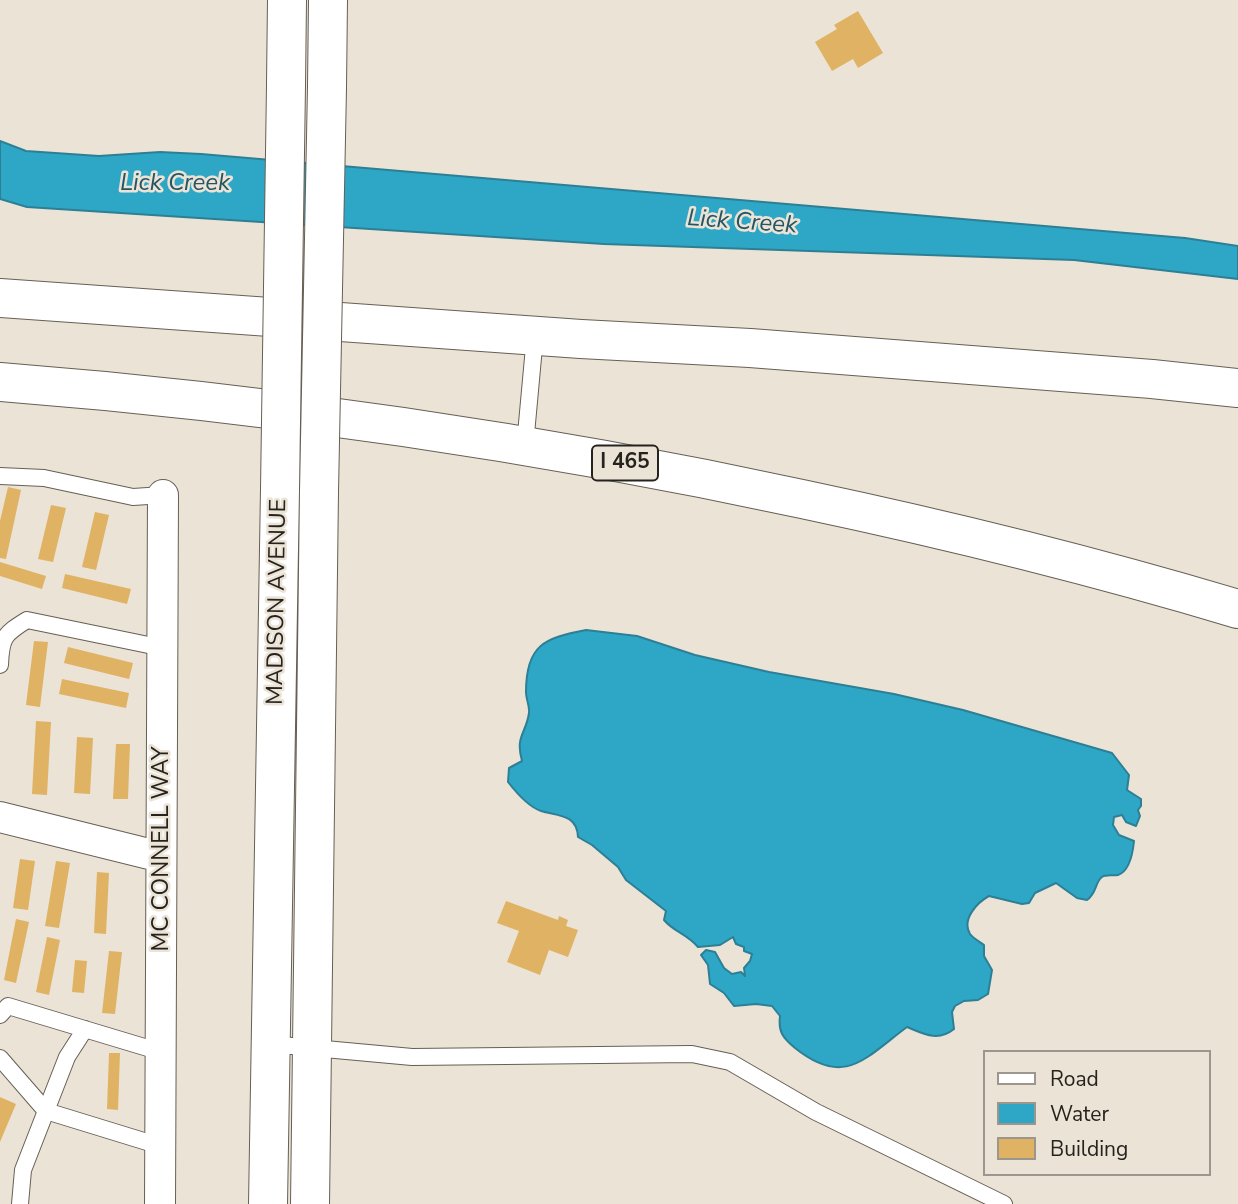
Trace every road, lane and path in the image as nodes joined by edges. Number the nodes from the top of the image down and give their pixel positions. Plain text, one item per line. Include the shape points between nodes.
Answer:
1 (287, 0) edge
2 (328, 0) edge
3 (0, 298) edge
4 (535, 336) junction
5 (0, 382) edge
6 (1238, 388) edge
7 (525, 445) junction
8 (0, 476) edge
9 (163, 495) joint
10 (1238, 609) edge
11 (163, 648) junction
12 (0, 665) edge
13 (0, 817) edge
14 (162, 857) junction
15 (0, 1015) edge
16 (85, 1029) junction
17 (270, 1044) junction
18 (313, 1049) junction
19 (160, 1052) junction
20 (0, 1058) edge
21 (46, 1111) junction
22 (160, 1146) junction
23 (20, 1204) edge
24 (160, 1204) edge
25 (268, 1204) edge
26 (310, 1204) edge
27 (1003, 1204) edge

1 - 17 main road, MADISON AVENUE, bridge
2 - 18 main road, MADISON AVENUE, bridge
3 - 4 main road
4 - 6 main road via 750,348
4 - 7 lane
5 - 7 main road, I 465 via 314,414
7 - 10 main road, I 465 via 943,530
8 - 9 lane via 44,478 133,497
9 - 11 street, MC CONNELL WAY
11 - 12 lane via 27,620 6,633
11 - 14 street, MC CONNELL WAY
13 - 14 street
14 - 19 street, MC CONNELL WAY
15 - 16 lane via 8,1006
16 - 19 lane
16 - 21 lane via 67,1057
17 - 18 lane
17 - 25 main road, MADISON AVENUE
18 - 26 main road, MADISON AVENUE
18 - 27 lane via 412,1057 692,1054 730,1062 816,1112
19 - 22 street, MC CONNELL WAY
20 - 21 lane
21 - 22 lane
21 - 23 lane via 23,1170
22 - 24 street, MC CONNELL WAY

